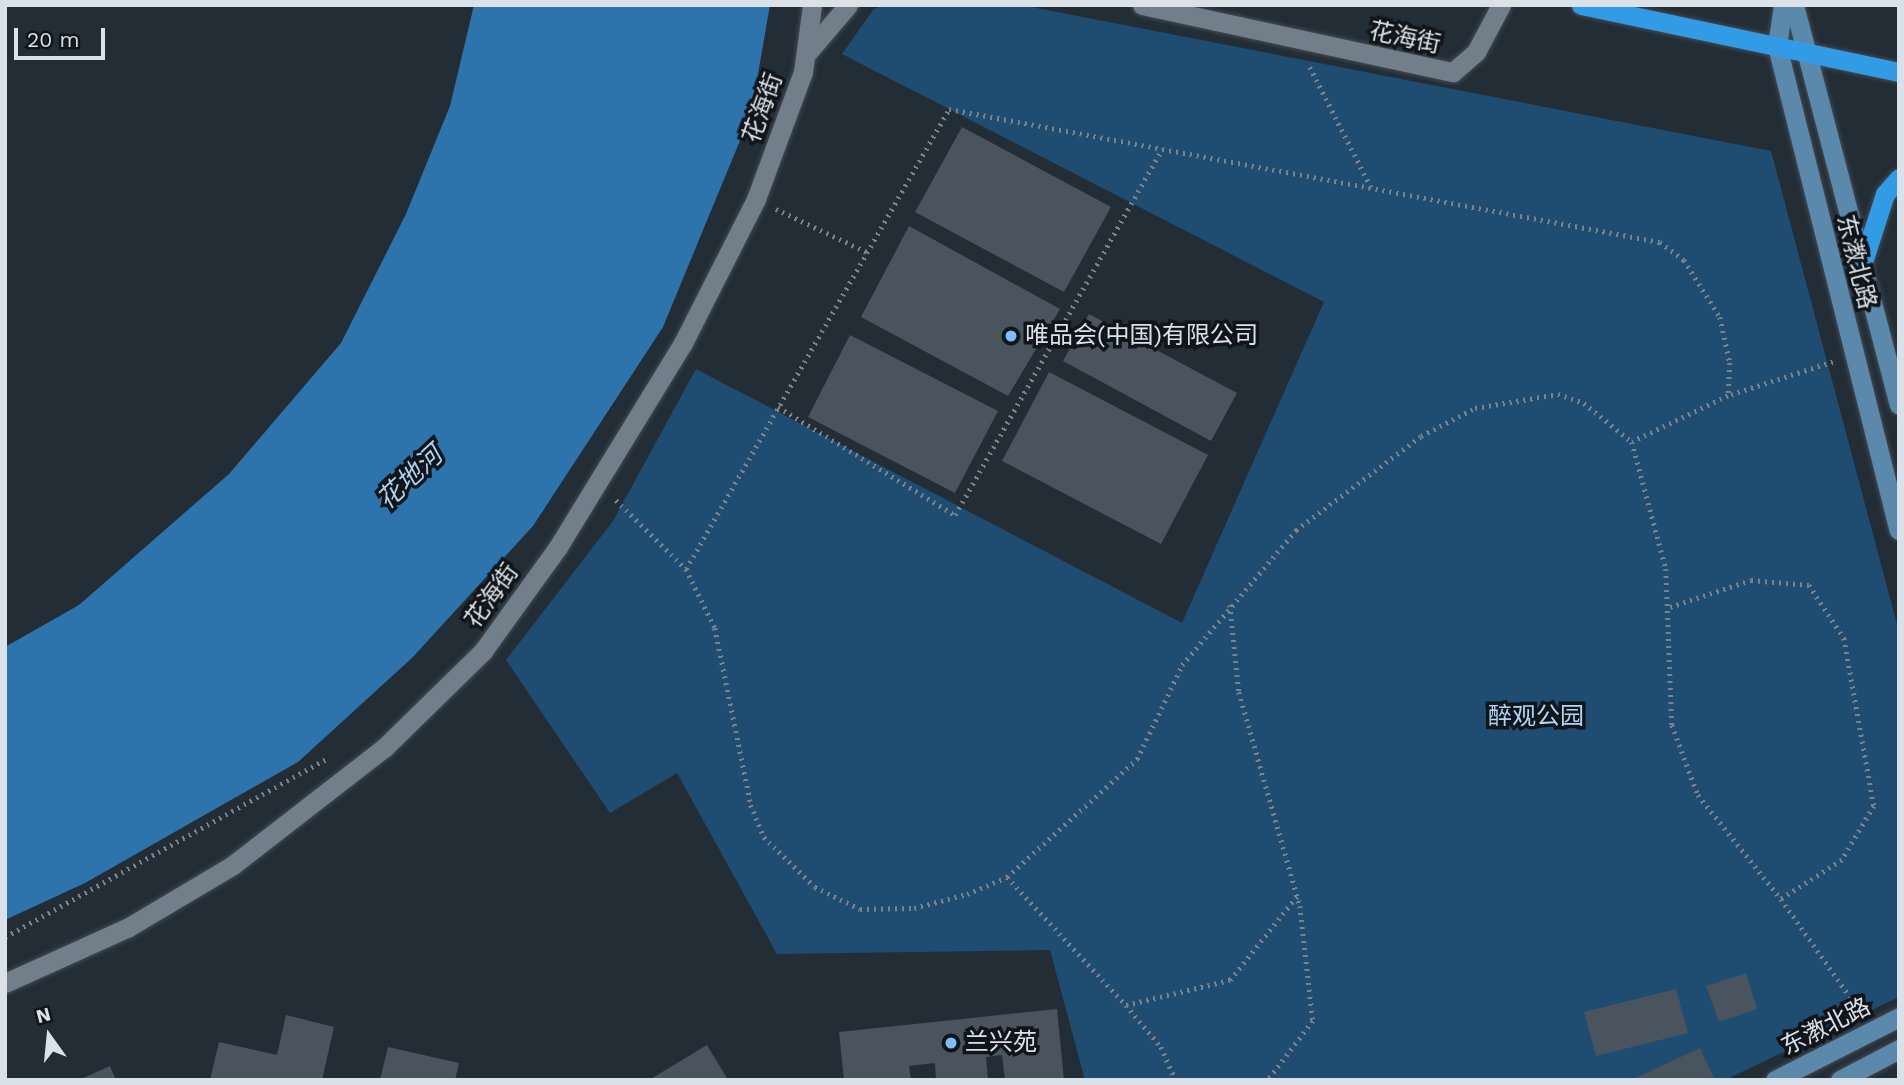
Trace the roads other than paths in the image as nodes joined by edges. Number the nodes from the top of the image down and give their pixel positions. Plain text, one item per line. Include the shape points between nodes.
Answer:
1 (812, 5) edge
2 (848, 5) edge
3 (1142, 5) edge
4 (1501, 5) edge
5 (1581, 5) edge
6 (1783, 5) edge
7 (1794, 5) edge
8 (1777, 46) junction
9 (808, 52) junction
10 (1806, 52) junction
11 (1899, 72) edge
12 (1899, 178) edge
13 (1862, 265) junction
14 (1899, 404) edge
15 (1899, 530) edge
16 (5, 984) edge
17 (1899, 1017) edge
18 (1899, 1049) edge
19 (1776, 1080) edge
20 (1840, 1080) edge

1 - 9 street, 花海街
2 - 9 street, 花海街
3 - 4 street, 花海街 via 1453,72 1476,52
5 - 8 highway
6 - 8 main road, 东漖北路
7 - 10 main road, 东漖北路
8 - 10 highway
8 - 15 main road, 东漖北路
9 - 16 street, 花海街 via 756,199 683,343 558,547 483,651 384,748 233,865 127,928
10 - 11 highway
10 - 13 main road, 东漖北路
12 - 13 highway via 1885,194
13 - 14 main road, 东漖北路
17 - 19 main road, 东漖北路
18 - 20 main road

